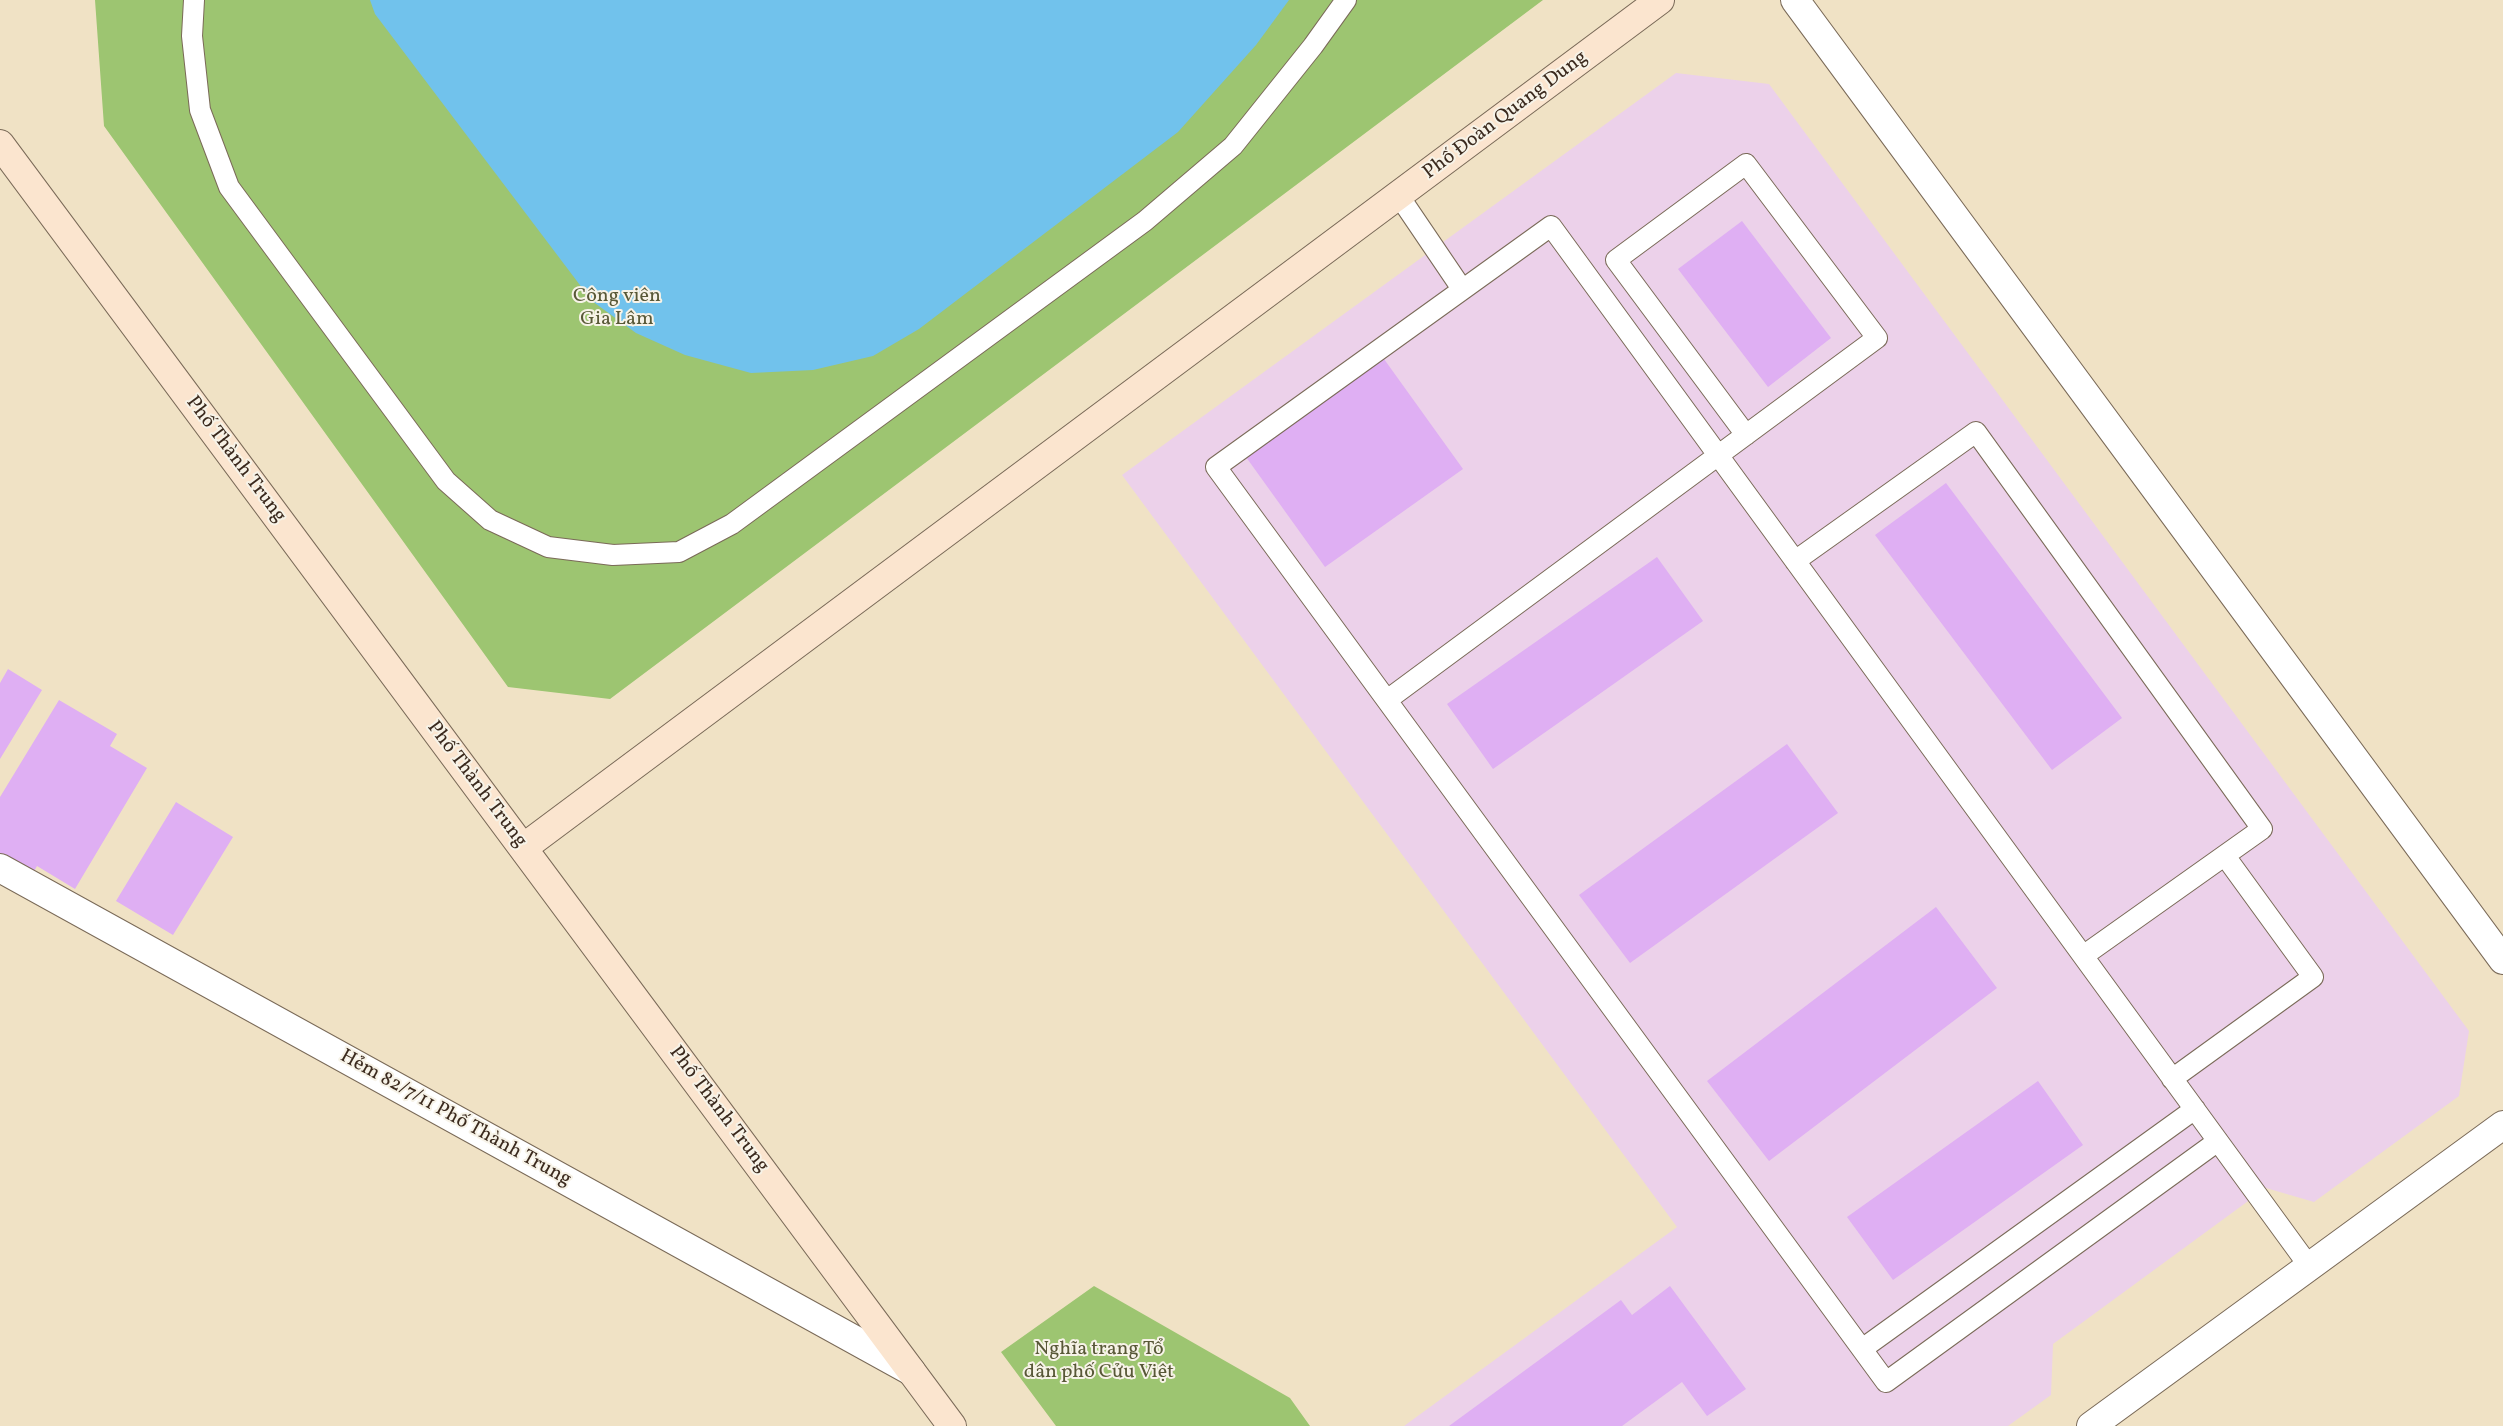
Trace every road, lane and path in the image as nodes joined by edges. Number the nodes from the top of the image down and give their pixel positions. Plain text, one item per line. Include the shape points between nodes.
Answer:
1 (194, 0) edge
2 (1346, 0) edge
3 (1660, 0) edge
4 (1795, 0) edge
5 (0, 144) edge
6 (1399, 196) junction
7 (1462, 289) junction
8 (1746, 435) junction
9 (1718, 456) junction
10 (1795, 561) junction
11 (1387, 700) junction
12 (523, 848) junction
13 (2225, 856) junction
14 (0, 868) edge
15 (2083, 956) junction
16 (2503, 960) edge
17 (2172, 1079) junction
18 (2195, 1109) junction
19 (2503, 1125) edge
20 (2218, 1142) junction
21 (2309, 1266) junction
22 (1862, 1349) junction
23 (911, 1371) junction
24 (952, 1426) edge
25 (2091, 1426) edge

1 - 2 lane via 192,36 200,110 229,187 412,437 446,481 490,520 548,547 613,554 679,552 732,524 1145,221 1233,146
3 - 6 main road, Phố Đoàn Quang Dung
4 - 16 street
5 - 12 main road, Phố Thành Trung
6 - 7 lane
6 - 12 main road, Phố Đoàn Quang Dung
7 - 9 lane via 1550,226
7 - 11 lane via 1216,468
8 - 8 lane via 1616,260 1746,164 1877,338
8 - 9 lane
9 - 10 lane
9 - 11 lane
10 - 13 lane via 1976,432 2262,829
10 - 15 lane
11 - 22 lane
12 - 23 main road, Phố Thành Trung
13 - 15 lane
13 - 17 lane via 2313,977
14 - 23 street, Hẻm 82/7/11 Phố Thành Trung
15 - 17 lane
17 - 18 lane
18 - 20 lane
18 - 22 lane
19 - 21 street
20 - 21 lane
20 - 22 lane via 1886,1382
21 - 25 street
23 - 24 main road, Phố Thành Trung

